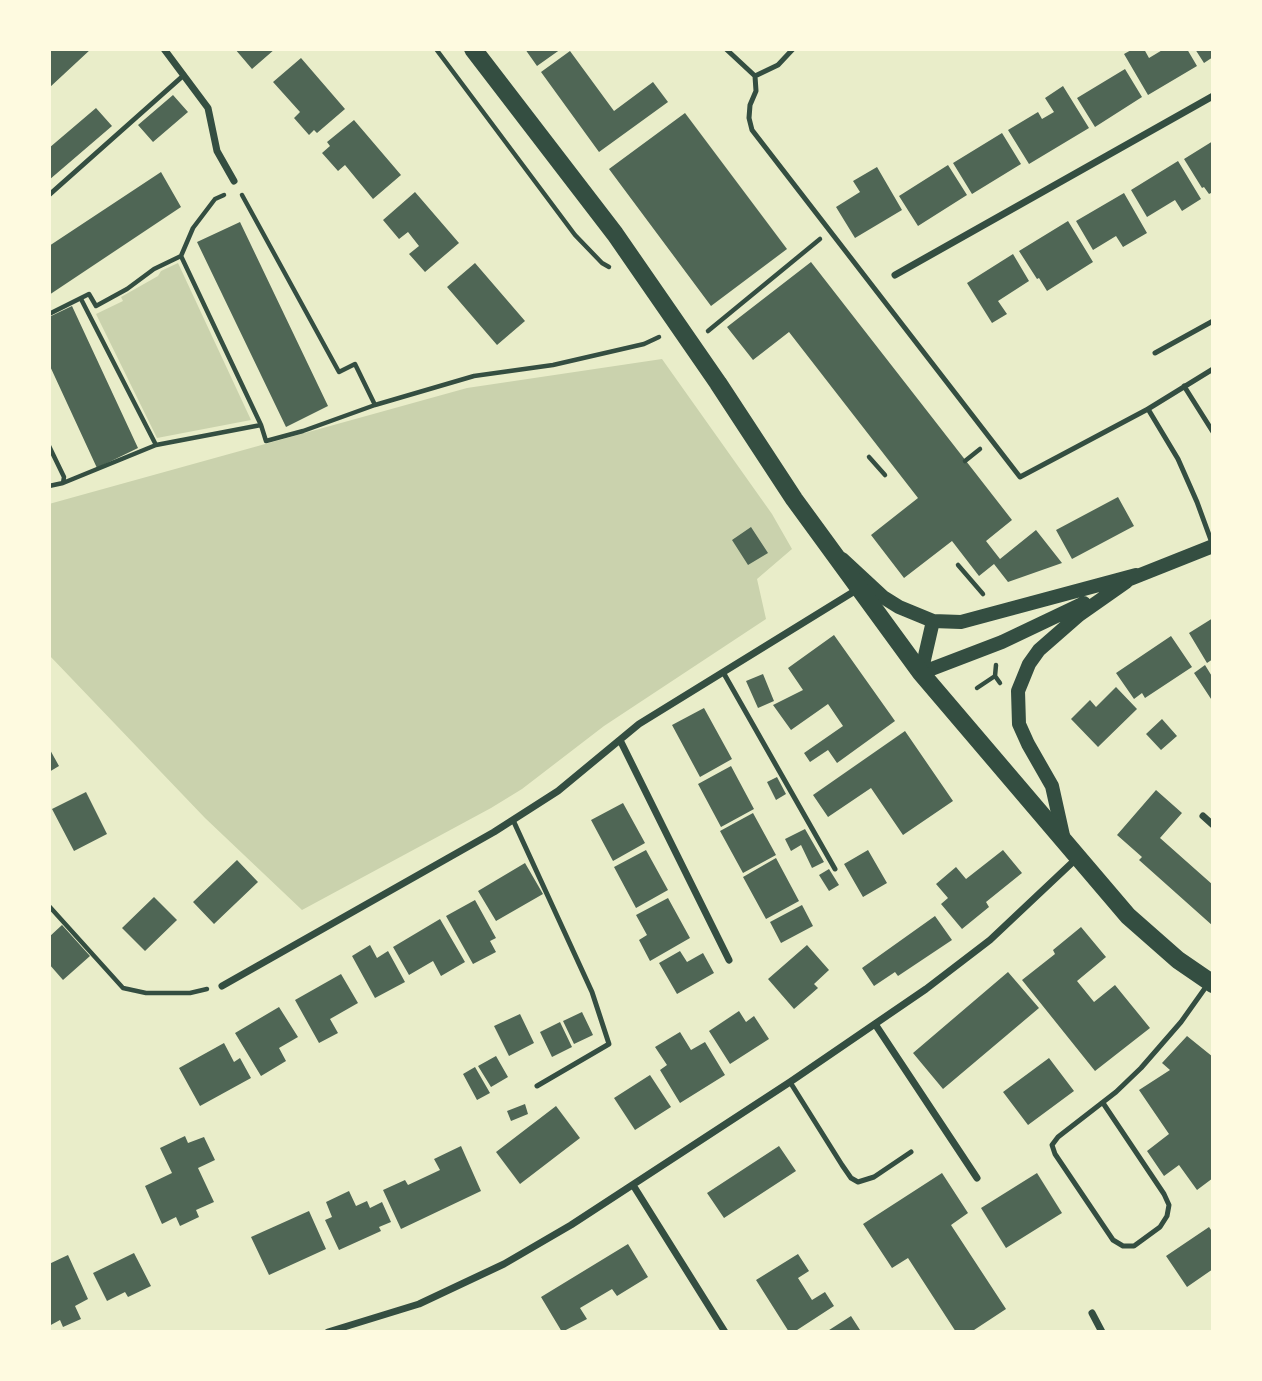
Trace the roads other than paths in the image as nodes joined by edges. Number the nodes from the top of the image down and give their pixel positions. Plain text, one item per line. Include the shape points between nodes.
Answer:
1 (164, 49) edge
2 (473, 49) edge
3 (726, 49) edge
4 (793, 49) edge
5 (184, 75) junction
6 (755, 76) junction
7 (1213, 96) edge
8 (236, 184) road end
9 (49, 195) edge
10 (895, 275) dead end
11 (1213, 321) edge
12 (1155, 353) dead end
13 (1213, 369) edge
14 (1184, 386) junction
15 (1148, 409) junction
16 (1213, 432) edge
17 (827, 546) junction
18 (1213, 546) edge
19 (1136, 575) junction
20 (858, 589) junction
21 (933, 621) junction
22 (723, 672) junction
23 (922, 673) junction
24 (620, 740) junction
25 (1203, 816) dead end
26 (513, 820) junction
27 (1213, 825) edge
28 (1064, 841) junction
29 (1078, 857) junction
30 (835, 869) dead end
31 (729, 960) dead end
32 (1211, 983) edge
33 (222, 986) road end
34 (875, 1024) junction
35 (790, 1082) junction
36 (537, 1086) dead end
37 (1103, 1103) junction
38 (911, 1153) dead end
39 (977, 1178) dead end
40 (634, 1185) junction
41 (1092, 1313) dead end
42 (328, 1332) edge
43 (725, 1332) edge
44 (1102, 1332) edge

1 - 5 street
2 - 17 main road via 586,193
3 - 6 lane
4 - 6 lane via 778,65
5 - 8 street via 208,108 218,151
5 - 9 lane
6 - 15 lane via 748,118 752,130 1020,477
7 - 10 street
11 - 12 lane
13 - 14 lane
14 - 15 lane
14 - 16 lane
15 - 18 lane via 1178,459
17 - 20 main road
17 - 21 main road via 883,597
18 - 19 main road
19 - 21 main road via 961,622
19 - 23 main road via 1002,642
19 - 28 main road via 1057,632 1029,664 1019,687 1019,724 1052,786
20 - 22 street
20 - 23 main road
21 - 23 main road
22 - 24 street
22 - 30 lane
23 - 28 main road
24 - 26 street via 558,791
24 - 31 street
25 - 27 street
26 - 33 street
26 - 36 lane via 592,992 609,1044
28 - 29 main road
29 - 32 main road via 1128,916
29 - 34 street via 990,940
32 - 37 lane via 1155,1052
34 - 35 street
34 - 39 street
35 - 38 lane via 851,1178 858,1182 874,1177
35 - 40 street
37 - 37 lane via 1052,1145 1114,1240 1134,1246 1160,1227 1169,1205
40 - 42 street via 474,1279 419,1304
40 - 43 street
41 - 44 street

